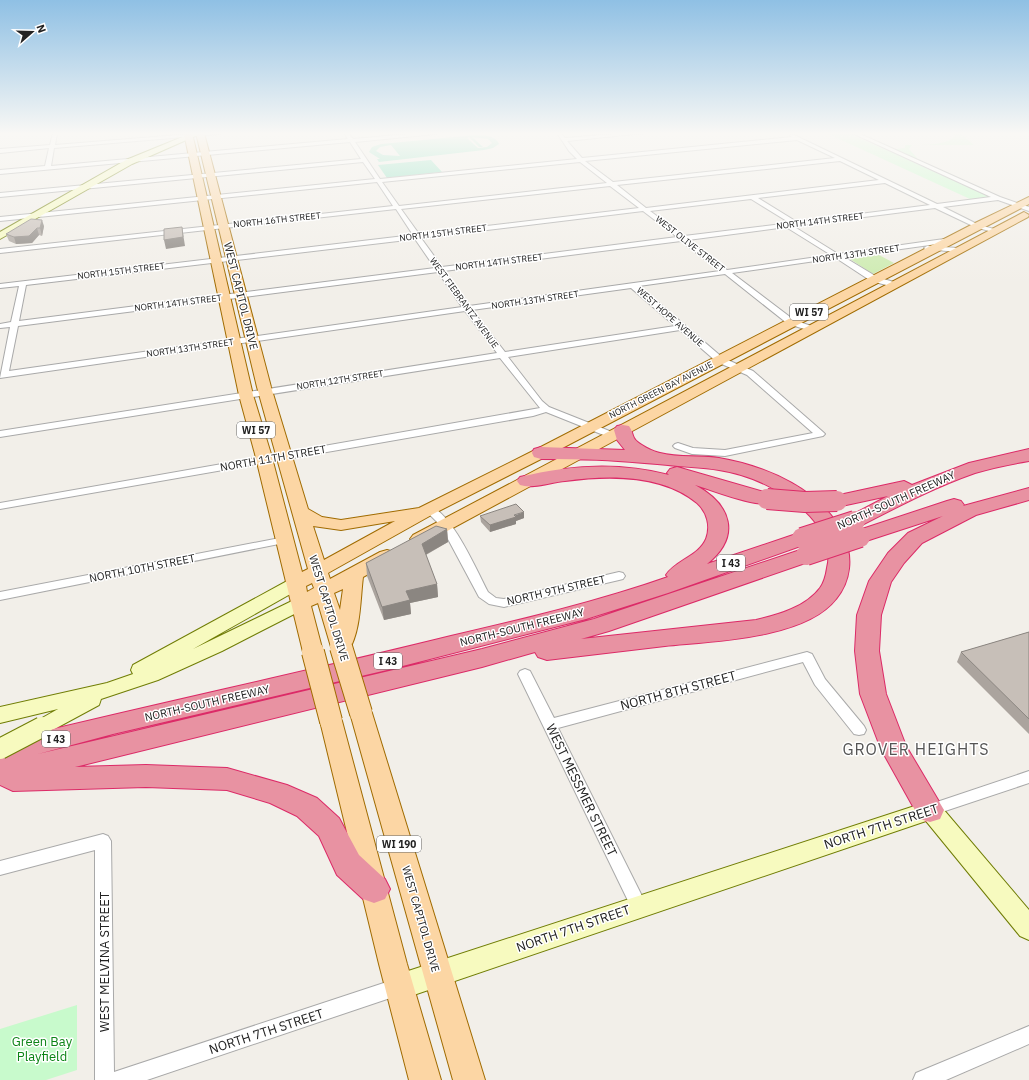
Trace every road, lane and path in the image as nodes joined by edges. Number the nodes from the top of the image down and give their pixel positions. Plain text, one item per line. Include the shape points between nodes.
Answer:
1 (90, 183) edge
2 (114, 183) edge
3 (199, 183) edge
4 (213, 183) edge
5 (355, 183) edge
6 (380, 183) edge
7 (617, 183) edge
8 (865, 183) edge
9 (890, 183) edge
10 (966, 183) edge
11 (612, 184) junction
12 (85, 186) junction
13 (0, 195) edge
14 (752, 197) junction
15 (217, 198) junction
16 (998, 198) junction
17 (202, 199) junction
18 (1029, 200) edge
19 (936, 206) junction
20 (396, 207) junction
21 (1023, 208) edge
22 (646, 209) junction
23 (1029, 213) edge
24 (35, 216) junction
25 (0, 220) edge
26 (796, 224) junction
27 (787, 225) junction
28 (224, 226) junction
29 (977, 226) junction
30 (209, 228) junction
31 (996, 231) junction
32 (0, 236) edge
33 (417, 236) junction
34 (684, 238) junction
35 (954, 245) junction
36 (907, 247) junction
37 (934, 249) junction
38 (0, 251) edge
39 (838, 257) junction
40 (231, 258) junction
41 (215, 260) junction
42 (440, 270) junction
43 (728, 272) junction
44 (874, 279) junction
45 (23, 283) junction
46 (894, 285) junction
47 (0, 286) edge
48 (634, 286) junction
49 (240, 295) junction
50 (223, 297) junction
51 (468, 309) junction
52 (792, 322) junction
53 (14, 324) junction
54 (0, 326) edge
55 (681, 328) junction
56 (811, 329) junction
57 (252, 340) junction
58 (234, 342) junction
59 (502, 356) junction
60 (720, 360) junction
61 (740, 368) junction
62 (2, 375) edge
63 (266, 392) junction
64 (246, 395) junction
65 (546, 409) junction
66 (590, 426) junction
67 (618, 433) junction
68 (0, 434) edge
69 (541, 453) junction
70 (674, 453) junction
71 (584, 454) junction
72 (1029, 455) edge
73 (283, 456) junction
74 (264, 460) junction
75 (957, 473) junction
76 (527, 481) junction
77 (1029, 485) edge
78 (1029, 494) edge
79 (0, 506) edge
80 (429, 510) junction
81 (300, 512) junction
82 (446, 524) junction
83 (857, 529) junction
84 (285, 540) junction
85 (804, 547) junction
86 (354, 574) junction
87 (619, 576) dead end
88 (321, 581) junction
89 (295, 584) junction
90 (660, 588) junction
91 (0, 596) edge
92 (300, 604) junction
93 (341, 647) junction
94 (482, 658) junction
95 (524, 674) dead end
96 (110, 690) junction
97 (0, 715) edge
98 (113, 724) junction
99 (549, 725) junction
100 (860, 730) dead end
101 (0, 749) edge
102 (0, 754) edge
103 (0, 774) edge
104 (1029, 777) edge
105 (0, 780) edge
106 (930, 810) junction
107 (0, 868) edge
108 (374, 889) junction
109 (639, 906) junction
110 (1029, 928) edge
111 (438, 974) junction
112 (400, 987) junction
113 (1029, 1035) edge
114 (421, 1073) edge
115 (105, 1080) edge
116 (118, 1080) edge
117 (469, 1080) edge
118 (923, 1080) edge

1 - 12 street
2 - 12 street
3 - 17 main road, WEST CAPITOL DRIVE / WI 57
4 - 15 main road, WEST CAPITOL DRIVE / WI 57
5 - 15 street
6 - 20 street, WEST FIEBRANTZ AVENUE
7 - 11 street, NORTH 16TH STREET
8 - 14 street, NORTH 15TH STREET
9 - 19 street
10 - 16 street
11 - 20 street, NORTH 16TH STREET
11 - 22 street, WEST OLIVE STREET
12 - 13 street
12 - 24 street
14 - 22 street, NORTH 15TH STREET
14 - 26 street
15 - 17 street
15 - 28 main road, WEST CAPITOL DRIVE / WI 57
16 - 19 street, NORTH 14TH STREET
16 - 21 street
17 - 24 street
17 - 30 main road, WEST CAPITOL DRIVE / WI 57
18 - 21 main road, NORTH GREEN BAY AVENUE / WI 57
19 - 26 street, NORTH 14TH STREET
19 - 29 street
20 - 28 street, NORTH 16TH STREET
20 - 33 street, WEST FIEBRANTZ AVENUE
21 - 29 main road, NORTH GREEN BAY AVENUE / WI 57
22 - 33 street, NORTH 15TH STREET
22 - 34 street, WEST OLIVE STREET
23 - 31 main road, NORTH GREEN BAY AVENUE / WI 57
24 - 25 street
24 - 32 street
26 - 27 street, NORTH 14TH STREET
27 - 34 street, NORTH 14TH STREET
27 - 39 street
28 - 30 street, NORTH 16TH STREET
28 - 40 main road, WEST CAPITOL DRIVE / WI 57
29 - 31 street
29 - 35 main road, NORTH GREEN BAY AVENUE / WI 57
30 - 38 street, NORTH 16TH STREET
30 - 41 main road, WEST CAPITOL DRIVE / WI 57
31 - 35 main road, NORTH GREEN BAY AVENUE / WI 57
33 - 40 street, NORTH 15TH STREET
33 - 42 street, WEST FIEBRANTZ AVENUE
34 - 42 street, NORTH 14TH STREET
34 - 43 street, WEST OLIVE STREET
35 - 36 street, NORTH 13TH STREET
35 - 37 main road, NORTH GREEN BAY AVENUE / WI 57
35 - 46 main road, NORTH GREEN BAY AVENUE / WI 57
36 - 37 street
36 - 39 street, NORTH 13TH STREET
37 - 44 main road, NORTH GREEN BAY AVENUE / WI 57
39 - 43 street, NORTH 13TH STREET
39 - 44 street
40 - 41 street, NORTH 15TH STREET
40 - 49 main road, WEST CAPITOL DRIVE / WI 57
41 - 45 street, NORTH 15TH STREET
41 - 50 main road, WEST CAPITOL DRIVE / WI 57
42 - 49 street, NORTH 14TH STREET
42 - 51 street, WEST FIEBRANTZ AVENUE
43 - 48 street, NORTH 13TH STREET
43 - 52 street, WEST OLIVE STREET
44 - 46 street
44 - 52 main road, NORTH GREEN BAY AVENUE / WI 57
45 - 47 street, NORTH 15TH STREET
45 - 53 street
46 - 56 main road, NORTH GREEN BAY AVENUE / WI 57
48 - 51 street, NORTH 13TH STREET
48 - 55 street, WEST HOPE AVENUE
49 - 50 street, NORTH 14TH STREET
49 - 57 main road, WEST CAPITOL DRIVE / WI 57
50 - 53 street, NORTH 14TH STREET
50 - 58 main road, WEST CAPITOL DRIVE / WI 57
51 - 57 street, NORTH 13TH STREET
51 - 59 street, WEST FIEBRANTZ AVENUE
52 - 56 street, WEST OLIVE STREET
52 - 60 main road, NORTH GREEN BAY AVENUE / WI 57
53 - 54 street, NORTH 14TH STREET
53 - 62 street
55 - 59 street, NORTH 12TH STREET
55 - 60 street, WEST HOPE AVENUE
56 - 61 main road, NORTH GREEN BAY AVENUE / WI 57
57 - 58 street, NORTH 13TH STREET
57 - 63 main road, WEST CAPITOL DRIVE / WI 57
58 - 62 street, NORTH 13TH STREET
58 - 64 main road, WEST CAPITOL DRIVE / WI 57
59 - 63 street, NORTH 12TH STREET
59 - 65 street, WEST FIEBRANTZ AVENUE via 538,404
60 - 61 street, WEST HOPE AVENUE
60 - 66 main road, NORTH GREEN BAY AVENUE / WI 57
61 - 67 main road, NORTH GREEN BAY AVENUE / WI 57
61 - 70 street, WEST HOPE AVENUE via 750,373 820,434 725,453
63 - 64 street, NORTH 12TH STREET
63 - 73 main road, WEST CAPITOL DRIVE / WI 57
64 - 68 street, NORTH 12TH STREET
64 - 74 main road, WEST CAPITOL DRIVE / WI 57
65 - 66 street, WEST FIEBRANTZ AVENUE
65 - 73 street, NORTH 11TH STREET
66 - 67 street, WEST FIEBRANTZ AVENUE
66 - 69 main road, NORTH GREEN BAY AVENUE / WI 57
67 - 70 highway via 630,445 641,451
67 - 71 main road, NORTH GREEN BAY AVENUE / WI 57
69 - 71 highway
69 - 80 main road, NORTH GREEN BAY AVENUE / WI 57
70 - 71 highway
70 - 94 highway via 756,474 789,491 815,509 827,522 839,549 840,564 828,594 794,616 756,628
71 - 75 highway, bridge via 642,463 752,496 806,502 837,502
71 - 76 main road, NORTH GREEN BAY AVENUE / WI 57
72 - 75 highway, NORTH-SOUTH FREEWAY / I 43
73 - 74 street, NORTH 11TH STREET
73 - 81 main road, WEST CAPITOL DRIVE / WI 57
74 - 79 street, NORTH 11TH STREET
74 - 84 main road, WEST CAPITOL DRIVE / WI 57
75 - 83 highway, NORTH-SOUTH FREEWAY / I 43 via 918,489
76 - 82 main road, NORTH GREEN BAY AVENUE / WI 57
76 - 90 highway via 577,473 628,473 666,480 696,493 710,505 718,518 719,531 715,544
77 - 83 highway, NORTH-SOUTH FREEWAY / I 43
78 - 106 highway via 969,510 915,538 896,558 880,582 869,615 867,651 873,694 894,749
80 - 81 main road, WI 57 via 341,525 317,522
80 - 82 street
80 - 88 main road, NORTH GREEN BAY AVENUE
81 - 88 main road, WEST CAPITOL DRIVE / WI 190
82 - 86 main road, NORTH GREEN BAY AVENUE / WI 57
82 - 87 street, NORTH 9TH STREET via 483,594 493,601 504,603
83 - 85 highway, NORTH-SOUTH FREEWAY / I 43, bridge
84 - 89 main road, WEST CAPITOL DRIVE / WI 57
84 - 91 street, NORTH 10TH STREET
85 - 90 highway, NORTH-SOUTH FREEWAY / I 43
85 - 94 highway, NORTH-SOUTH FREEWAY / I 43 via 601,625
86 - 88 main road, NORTH GREEN BAY AVENUE / WI 57
86 - 93 main road via 348,622
88 - 89 main road, NORTH GREEN BAY AVENUE
88 - 92 main road, NORTH GREEN BAY AVENUE / WI 57
88 - 93 main road, WEST CAPITOL DRIVE / WI 190
89 - 92 main road, WEST CAPITOL DRIVE / WI 57
89 - 96 street via 146,666
90 - 98 highway, NORTH-SOUTH FREEWAY / I 43 via 586,611 387,661
92 - 96 street via 216,646
92 - 108 main road, WEST CAPITOL DRIVE / WI 190, bridge
93 - 111 main road, WEST CAPITOL DRIVE / WI 190, bridge
94 - 103 highway, NORTH-SOUTH FREEWAY / I 43
95 - 99 street, WEST MESSMER STREET
96 - 97 street
96 - 101 street, bridge
98 - 101 highway
98 - 102 highway, NORTH-SOUTH FREEWAY / I 43
99 - 100 street, NORTH 8TH STREET via 808,657 820,682
99 - 109 street, WEST MESSMER STREET
104 - 106 street, NORTH 7TH STREET
105 - 108 highway via 146,776 227,779 277,792 307,807 329,827 348,865
106 - 109 street, NORTH 7TH STREET
106 - 110 street
107 - 115 street, WEST MELVINA STREET via 103,841
108 - 112 main road, WEST CAPITOL DRIVE / WI 190
109 - 111 street, NORTH 7TH STREET
111 - 112 street, NORTH 7TH STREET
111 - 117 main road, WEST CAPITOL DRIVE / WI 190
112 - 114 main road, WEST CAPITOL DRIVE / WI 190
112 - 116 street, NORTH 7TH STREET
113 - 118 street

